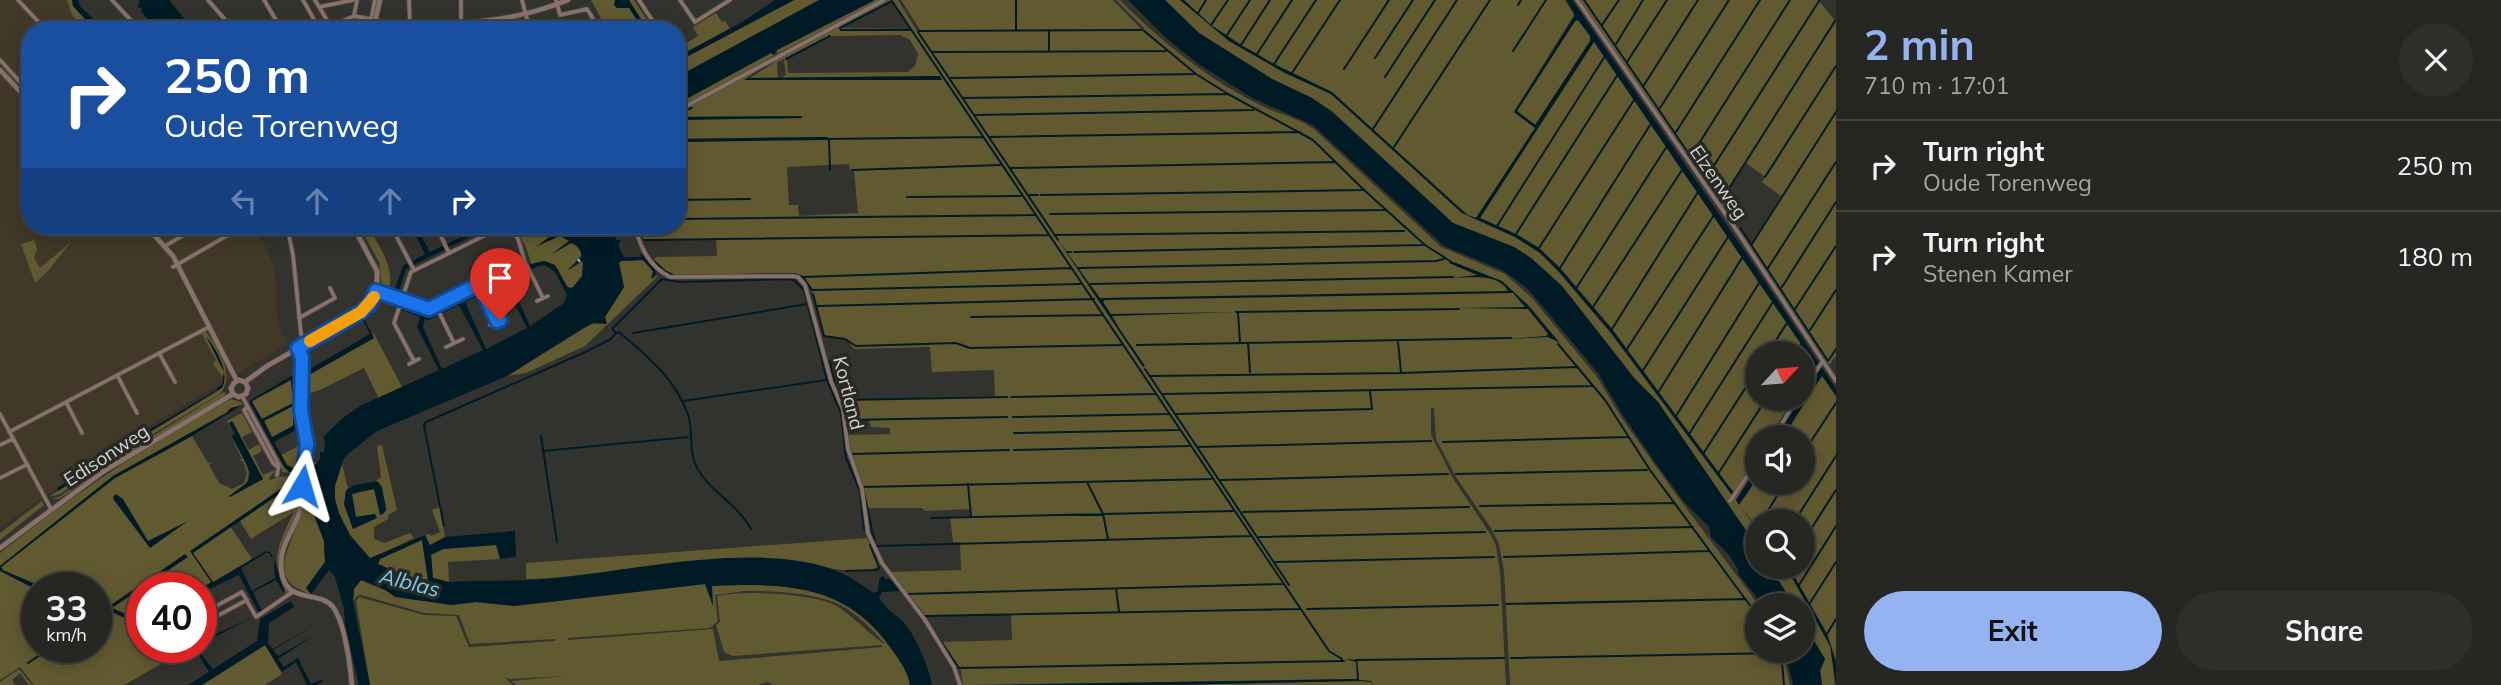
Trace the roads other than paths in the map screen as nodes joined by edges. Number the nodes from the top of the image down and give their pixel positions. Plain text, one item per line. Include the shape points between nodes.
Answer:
1 (18, 0) edge
2 (112, 0) edge
3 (208, 0) edge
4 (264, 0) edge
5 (303, 0) edge
6 (315, 0) edge
7 (355, 0) edge
8 (378, 0) edge
9 (409, 0) edge
10 (461, 0) edge
11 (522, 0) edge
12 (568, 0) edge
13 (639, 0) edge
14 (680, 0) edge
15 (730, 0) edge
16 (884, 0) edge
17 (1577, 0) edge
18 (557, 2) edge
19 (319, 7) junction
20 (526, 15) junction
21 (354, 16) junction
22 (373, 20) junction
23 (38, 21) edge
24 (132, 21) edge
25 (226, 21) edge
26 (277, 21) edge
27 (316, 21) edge
28 (328, 21) edge
29 (341, 21) edge
30 (377, 21) edge
31 (410, 21) edge
32 (461, 21) edge
33 (488, 21) edge
34 (528, 21) edge
35 (594, 21) edge
36 (653, 21) edge
37 (0, 61) edge
38 (0, 70) edge
39 (21, 83) edge
40 (21, 92) edge
41 (686, 106) edge
42 (155, 235) edge
43 (184, 235) edge
44 (228, 235) edge
45 (289, 235) edge
46 (358, 235) edge
47 (396, 235) edge
48 (440, 235) edge
49 (514, 235) edge
50 (637, 235) edge
51 (480, 236) edge
52 (165, 246) junction
53 (448, 251) junction
54 (525, 262) junction
55 (175, 266) junction
56 (413, 269) junction
57 (480, 286) junction
58 (330, 288) dead end
59 (376, 291) junction
60 (400, 301) junction
61 (537, 301) dead end
62 (437, 307) junction
63 (299, 317) junction
64 (504, 317) dead end
65 (497, 321) junction
66 (489, 325) dead end
67 (210, 327) junction
68 (463, 339) dead end
69 (454, 343) junction
70 (305, 344) junction
71 (446, 347) dead end
72 (298, 348) junction
73 (159, 353) junction
74 (1822, 362) junction
75 (409, 364) dead end
76 (1815, 371) edge
77 (117, 375) junction
78 (237, 381) junction
79 (1836, 381) edge
80 (175, 382) dead end
81 (244, 382) junction
82 (233, 394) junction
83 (242, 396) junction
84 (66, 402) junction
85 (137, 413) dead end
86 (0, 414) edge
87 (5, 425) junction
88 (0, 427) edge
89 (9, 432) junction
90 (82, 433) dead end
91 (13, 439) junction
92 (0, 445) edge
93 (26, 464) junction
94 (277, 475) dead end
95 (0, 478) edge
96 (1745, 479) edge
97 (1730, 501) dead end
98 (51, 509) junction
99 (0, 548) edge
100 (294, 592) junction
101 (247, 600) junction
102 (217, 606) edge
103 (217, 616) edge
104 (352, 685) edge
105 (960, 685) edge

1 - 23 street
2 - 24 street
3 - 25 street
4 - 26 street
5 - 27 street
6 - 19 street
7 - 19 street
7 - 21 street
8 - 22 street
9 - 31 street
10 - 32 street
11 - 20 street
12 - 18 street
13 - 36 street
14 - 15 street via 695,22
16 - 41 street
17 - 74 street, Elzenweg
18 - 20 street
18 - 35 street via 560,15 587,9
19 - 28 street
20 - 33 street
20 - 34 street
21 - 22 street
21 - 29 street
22 - 30 street
37 - 39 street
38 - 40 street
42 - 52 street
43 - 52 street
44 - 55 street
45 - 63 street
46 - 59 street via 375,267
47 - 56 street
48 - 53 street
49 - 54 street
50 - 105 street, Kortland via 644,254 670,277 793,276 805,285 843,408 868,533 881,563 925,620
51 - 53 street
52 - 55 street
53 - 56 street
54 - 57 street
54 - 61 street via 545,297
55 - 67 street
56 - 60 street
57 - 62 street
57 - 65 street
58 - 63 street via 335,298
59 - 60 street
59 - 70 street via 361,312
60 - 62 street
60 - 75 street via 394,323 416,360
62 - 69 street
63 - 70 street
64 - 65 street
65 - 66 street
67 - 73 street
67 - 78 street
68 - 69 street
69 - 71 street
70 - 72 street
72 - 81 street
72 - 100 street via 306,459 299,511 281,562 284,579
73 - 77 street
73 - 80 street
74 - 76 street
74 - 79 street, Elzenweg
77 - 84 street
77 - 85 street
78 - 81 street
78 - 82 street
81 - 83 street via 248,389
82 - 83 street
82 - 98 street, Edisonweg via 104,471
83 - 94 street via 244,410 279,466
84 - 89 street
84 - 90 street
86 - 87 street
87 - 88 street
87 - 89 street
89 - 91 street
91 - 92 street
91 - 93 street
93 - 95 street
93 - 98 street
96 - 97 street
98 - 99 street, Edisonweg
100 - 101 street via 256,617
100 - 104 street via 327,602 336,614
101 - 102 street via 242,592
101 - 103 street

